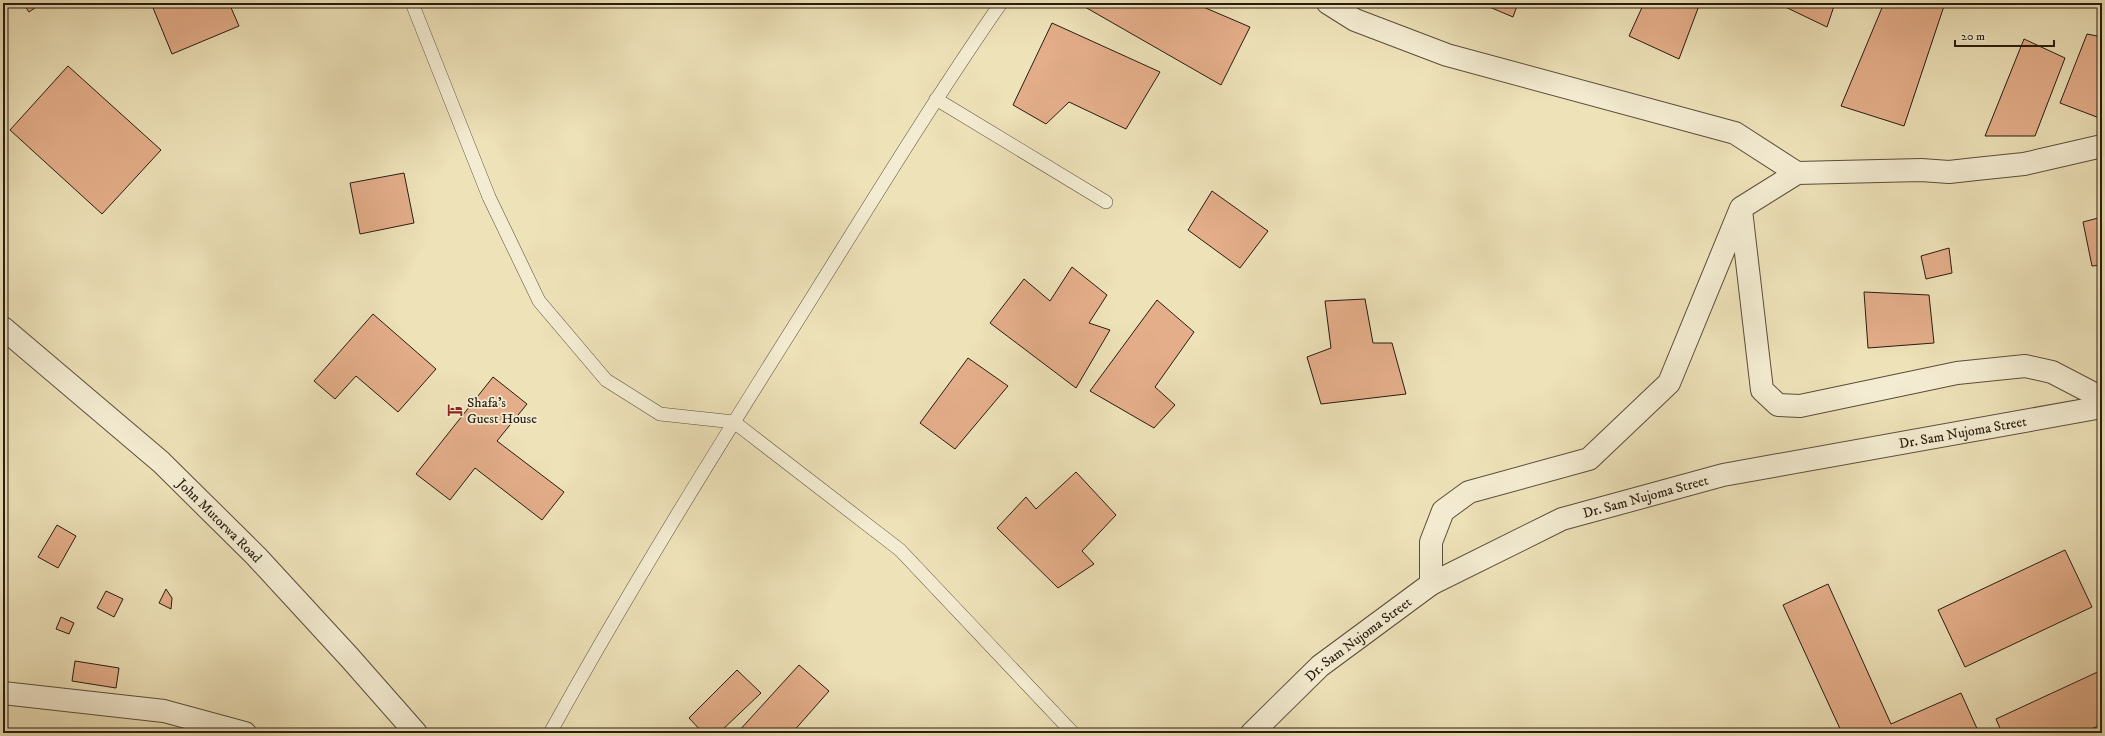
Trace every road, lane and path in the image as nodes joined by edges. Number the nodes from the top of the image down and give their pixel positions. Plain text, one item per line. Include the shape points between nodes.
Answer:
1 (412, 3) edge
2 (1001, 3) edge
3 (1328, 3) edge
4 (936, 99) junction
5 (2102, 146) edge
6 (1796, 173) junction
7 (1106, 202) dead end
8 (1741, 208) junction
9 (3, 328) edge
10 (2102, 398) edge
11 (2102, 408) edge
12 (734, 422) junction
13 (1431, 584) junction
14 (3, 693) edge
15 (245, 733) edge
16 (416, 733) edge
17 (550, 733) edge
18 (1073, 733) edge
19 (1252, 733) edge

1 - 12 lane via 489,197 539,301 606,380 660,414
2 - 4 lane
3 - 6 street via 1354,20 1447,55 1735,133
4 - 7 lane
4 - 12 lane
5 - 6 street via 2024,164 1969,170
6 - 8 street
8 - 10 street via 1762,390 1778,405 1800,406 1957,373 2025,366 2052,372
8 - 13 street via 1669,384 1590,459 1469,492 1443,511 1431,542
9 - 16 street, John Mutorwa Road via 161,462 261,562
11 - 13 street, Dr. Sam Nujoma Street via 1716,477 1562,519
12 - 17 lane via 594,653
12 - 18 lane via 900,550
13 - 19 street, Dr. Sam Nujoma Street via 1320,666
14 - 15 street via 164,711

